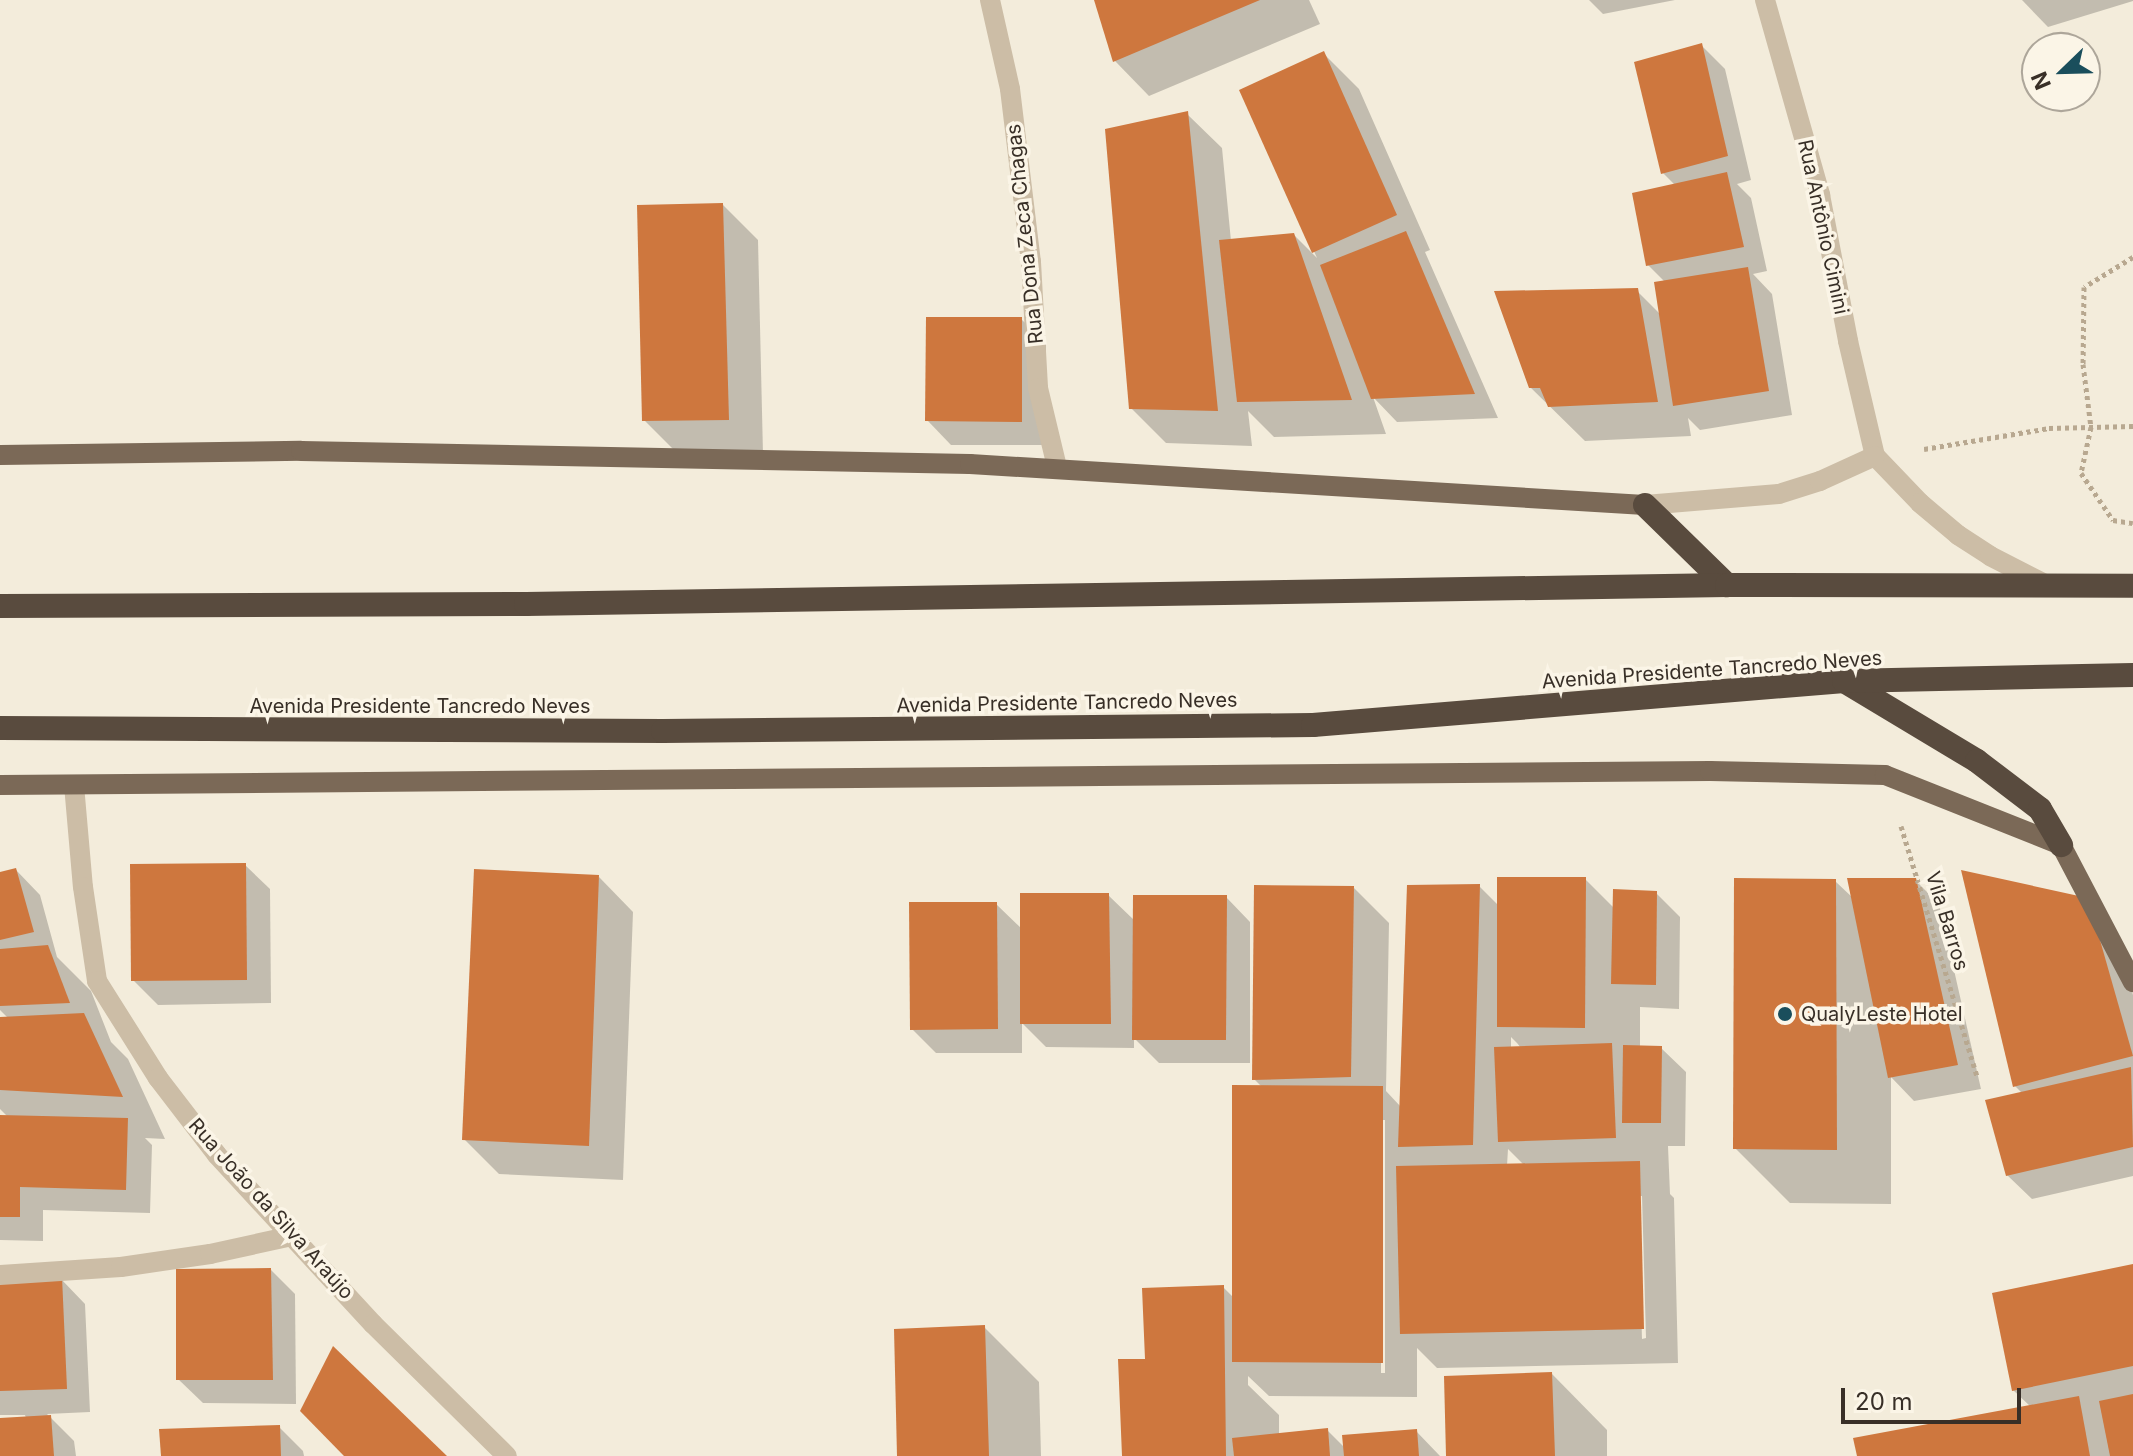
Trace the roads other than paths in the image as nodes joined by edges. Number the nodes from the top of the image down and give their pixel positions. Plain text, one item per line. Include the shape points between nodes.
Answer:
1 (990, 0) edge
2 (1765, 0) edge
3 (0, 455) edge
4 (1875, 456) junction
5 (1057, 467) junction
6 (1645, 505) junction
7 (2045, 584) junction
8 (1727, 585) junction
9 (2133, 586) edge
10 (0, 606) edge
11 (2133, 675) edge
12 (1844, 681) junction
13 (0, 728) edge
14 (0, 785) edge
15 (74, 785) junction
16 (2061, 845) junction
17 (2133, 982) edge
18 (292, 1236) junction
19 (0, 1275) edge
20 (507, 1456) edge

1 - 5 street, Rua Dona Zeca Chagas via 1010,89 1031,262 1038,388
2 - 4 street, Rua Antônio Cimini via 1820,195
3 - 5 main road via 301,451
4 - 6 street via 1779,494
4 - 7 street via 1958,535
5 - 6 main road
6 - 8 highway
7 - 8 highway
7 - 9 highway
8 - 10 highway via 526,604
11 - 12 highway, Avenida Presidente Tancredo Neves
12 - 13 highway, Avenida Presidente Tancredo Neves via 1313,725 679,731
12 - 16 highway via 1977,761 2040,809
14 - 15 main road
15 - 16 main road via 1710,771 1885,775
15 - 18 street, Rua João da Silva Araújo via 97,981 158,1078 217,1155
16 - 17 main road
18 - 19 street via 136,1265
18 - 20 street, Rua João da Silva Araújo

